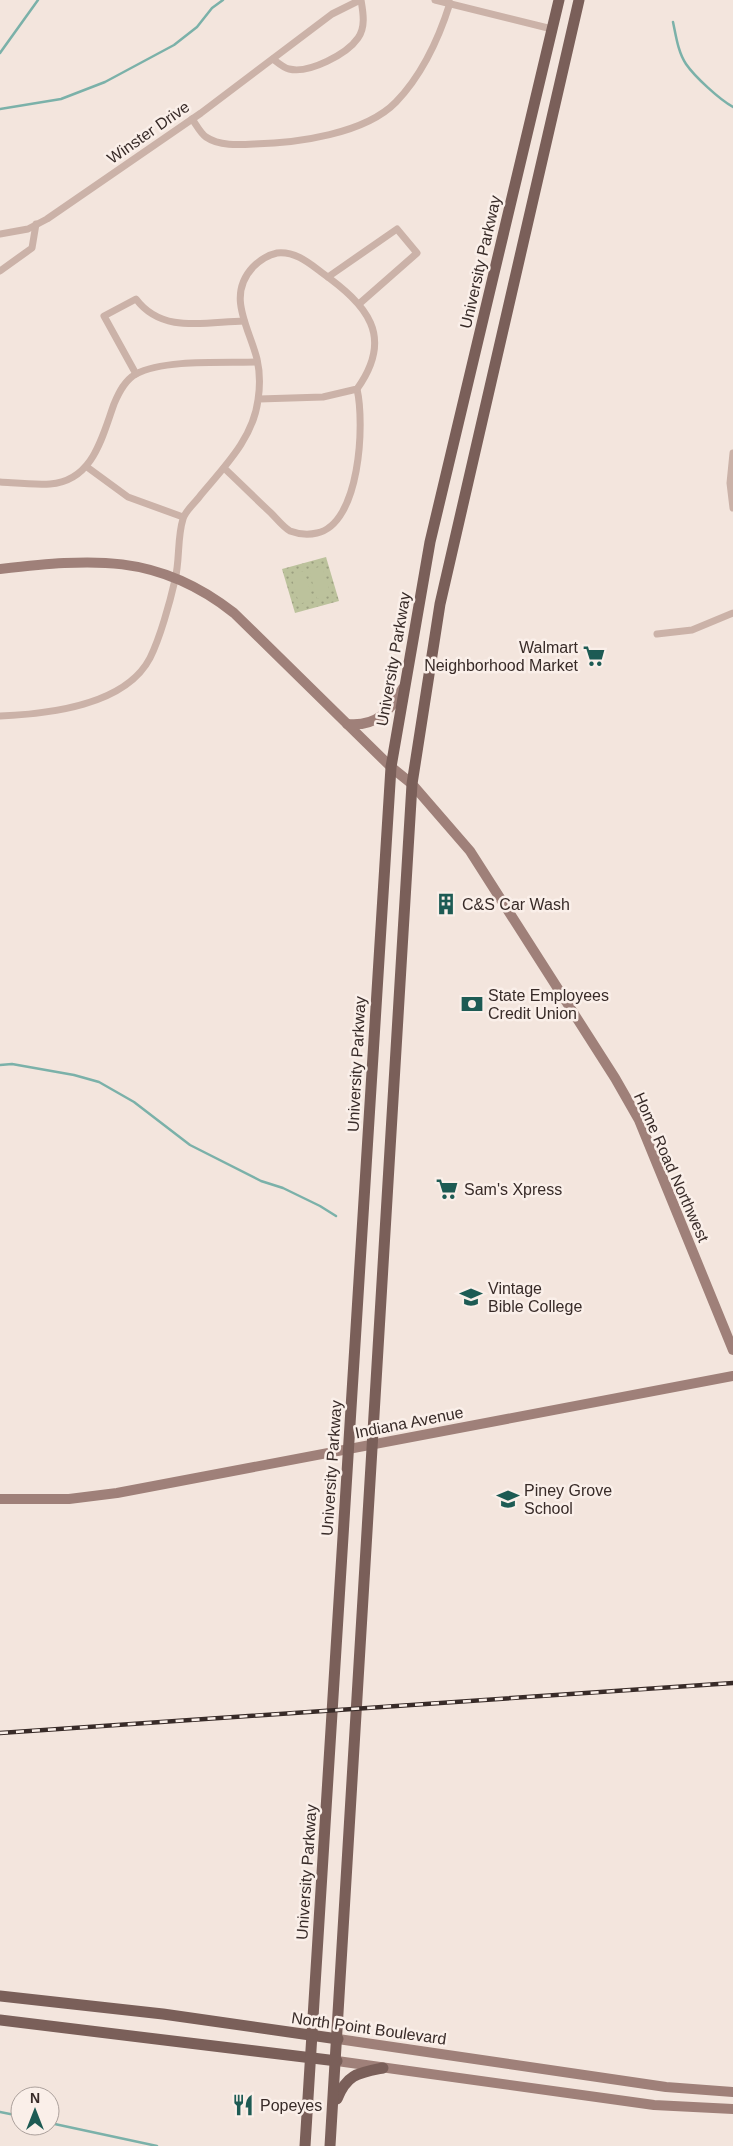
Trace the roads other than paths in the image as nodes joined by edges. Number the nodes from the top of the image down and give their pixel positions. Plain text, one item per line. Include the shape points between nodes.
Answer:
1 (361, 0) edge
2 (435, 0) edge
3 (559, 0) edge
4 (579, 0) edge
5 (450, 3) junction
6 (552, 29) junction
7 (273, 59) junction
8 (192, 119) junction
9 (36, 224) junction
10 (0, 234) edge
11 (0, 271) edge
12 (328, 277) junction
13 (359, 304) junction
14 (244, 321) junction
15 (257, 362) junction
16 (136, 374) junction
17 (357, 389) junction
18 (259, 399) junction
19 (733, 453) edge
20 (87, 466) junction
21 (224, 468) junction
22 (0, 482) edge
23 (733, 508) edge
24 (183, 517) junction
25 (0, 570) edge
26 (176, 578) junction
27 (733, 613) edge
28 (657, 634) dead end
29 (404, 688) junction
30 (0, 716) edge
31 (347, 724) junction
32 (391, 767) junction
33 (412, 784) junction
34 (733, 1350) edge
35 (733, 1376) edge
36 (0, 1499) edge
37 (0, 1996) edge
38 (0, 2020) edge
39 (312, 2037) junction
40 (338, 2039) junction
41 (311, 2058) junction
42 (337, 2061) junction
43 (383, 2068) junction
44 (733, 2092) edge
45 (333, 2108) junction
46 (733, 2109) edge
47 (305, 2146) edge
48 (330, 2146) edge

1 - 7 street, Winster Drive via 332,14
1 - 7 street, Winster Drive via 364,22 358,38 345,50 310,70 288,69
2 - 5 street
3 - 6 main road, University Parkway
4 - 33 main road via 440,604
5 - 6 street
5 - 8 street via 442,29 415,78 396,102 379,116 322,137 290,143 255,144 222,143 205,136
6 - 29 main road, University Parkway via 430,542
7 - 8 street, Winster Drive
8 - 9 street, Winster Drive
9 - 10 street, Winster Drive via 28,229
9 - 11 street via 32,248
12 - 13 street
12 - 13 street via 397,228 417,253
12 - 14 street via 292,255 276,253 265,257 244,279 239,302
13 - 17 street via 372,328 375,347 372,366
14 - 15 street
14 - 16 street via 164,321 149,314 136,299 104,316
15 - 16 street via 176,364
15 - 18 street
16 - 20 street via 123,384 117,395 96,453
17 - 18 street via 323,398
17 - 21 street via 361,422 358,457 347,502 330,528 312,534 289,530
18 - 21 street via 246,438
19 - 23 street via 730,483
20 - 22 street via 70,478 50,484
20 - 24 street via 128,497
21 - 24 street
24 - 26 street
25 - 26 main road, Home Road Northwest via 98,561 131,565
26 - 30 street via 149,659 126,686 56,712
26 - 31 main road, Home Road Northwest via 211,595 234,613
27 - 28 street via 692,630
29 - 31 main road via 395,702 373,722
29 - 32 main road, University Parkway
31 - 32 main road, Home Road Northwest
32 - 33 main road, Home Road Northwest
32 - 39 main road, University Parkway
33 - 34 main road, Home Road Northwest via 470,851 634,1111
33 - 40 main road
35 - 36 main road, Indiana Avenue via 117,1493 69,1499
37 - 39 main road, North Point Boulevard via 163,2014
38 - 41 main road
39 - 40 main road, North Point Boulevard
39 - 41 main road, University Parkway
40 - 42 main road
40 - 44 main road, North Point Boulevard via 646,2084
41 - 42 main road
41 - 47 main road, University Parkway
42 - 43 main road
42 - 45 main road
43 - 45 main road via 364,2072 346,2081
43 - 46 main road via 654,2105
45 - 48 main road

